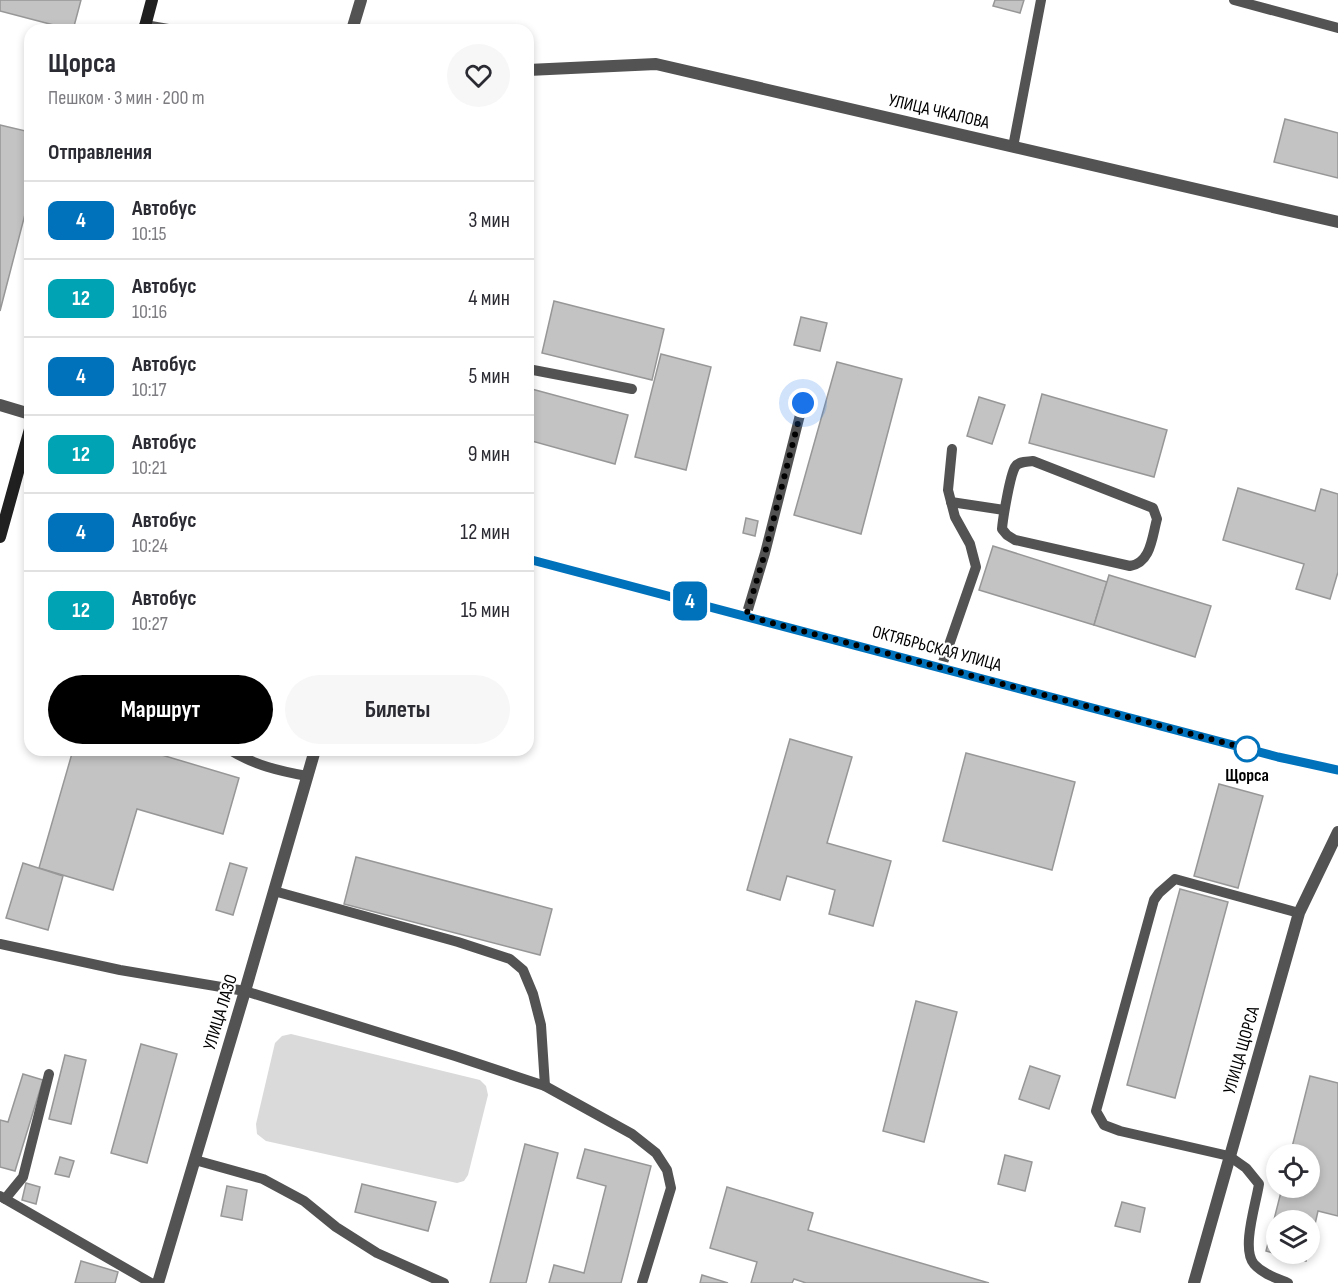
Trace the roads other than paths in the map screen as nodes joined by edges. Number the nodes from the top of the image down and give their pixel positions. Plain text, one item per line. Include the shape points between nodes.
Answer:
1 (152, 0) edge
2 (361, 0) edge
3 (1041, 0) edge
4 (1234, 0) edge
5 (146, 24) edge
6 (354, 24) edge
7 (1338, 28) edge
8 (534, 70) edge
9 (1013, 147) junction
10 (1338, 222) edge
11 (534, 370) edge
12 (632, 389) dead end
13 (803, 403) dead end
14 (0, 405) edge
15 (24, 412) edge
16 (951, 449) dead end
17 (24, 450) edge
18 (951, 502) junction
19 (1004, 510) junction
20 (1, 530) edge
21 (534, 561) edge
22 (746, 616) junction
23 (942, 668) junction
24 (239, 756) edge
25 (313, 756) edge
26 (1338, 770) edge
27 (307, 776) junction
28 (1338, 832) edge
29 (274, 891) junction
30 (1299, 913) junction
31 (0, 945) edge
32 (246, 991) junction
33 (49, 1074) dead end
34 (545, 1086) junction
35 (1229, 1156) junction
36 (195, 1160) junction
37 (2, 1198) edge
38 (151, 1283) edge
39 (158, 1283) edge
40 (444, 1283) edge
41 (642, 1283) edge
42 (1194, 1283) edge
43 (1288, 1283) edge

1 - 5 main road
2 - 6 street
3 - 9 lane
4 - 7 lane
8 - 9 street, УЛИЦА ЧКАЛОВА via 656,64
9 - 10 street, УЛИЦА ЧКАЛОВА
11 - 12 lane
13 - 22 lane
14 - 15 street
16 - 18 lane
17 - 20 main road
18 - 19 lane
18 - 23 lane via 976,567
19 - 19 lane via 1002,529 1015,540 1130,566 1146,558 1158,519 1153,508 1033,461 1016,467
21 - 22 main road, ОКТЯБРЬСКАЯ УЛИЦА
22 - 23 main road, ОКТЯБРЬСКАЯ УЛИЦА
23 - 26 main road, ОКТЯБРЬСКАЯ УЛИЦА
24 - 27 lane via 275,770
25 - 27 street, УЛИЦА ЛАЗО
27 - 29 street, УЛИЦА ЛАЗО
28 - 30 street, УЛИЦА ЩОРСА
29 - 32 street, УЛИЦА ЛАЗО
29 - 34 lane via 510,959 523,970 533,994 541,1025
30 - 35 street, УЛИЦА ЩОРСА
30 - 35 lane via 1175,879 1154,900 1096,1111 1104,1125 1120,1131
31 - 32 lane
32 - 34 lane
32 - 36 street, УЛИЦА ЛАЗО
33 - 37 lane via 23,1177
34 - 41 lane via 632,1134 656,1153 667,1170 670,1188
35 - 42 street, УЛИЦА ЩОРСА
35 - 43 lane via 1259,1184 1248,1243 1253,1263 1264,1273
36 - 39 street, УЛИЦА ЛАЗО
36 - 40 lane via 263,1179 304,1201 377,1253
37 - 38 lane

